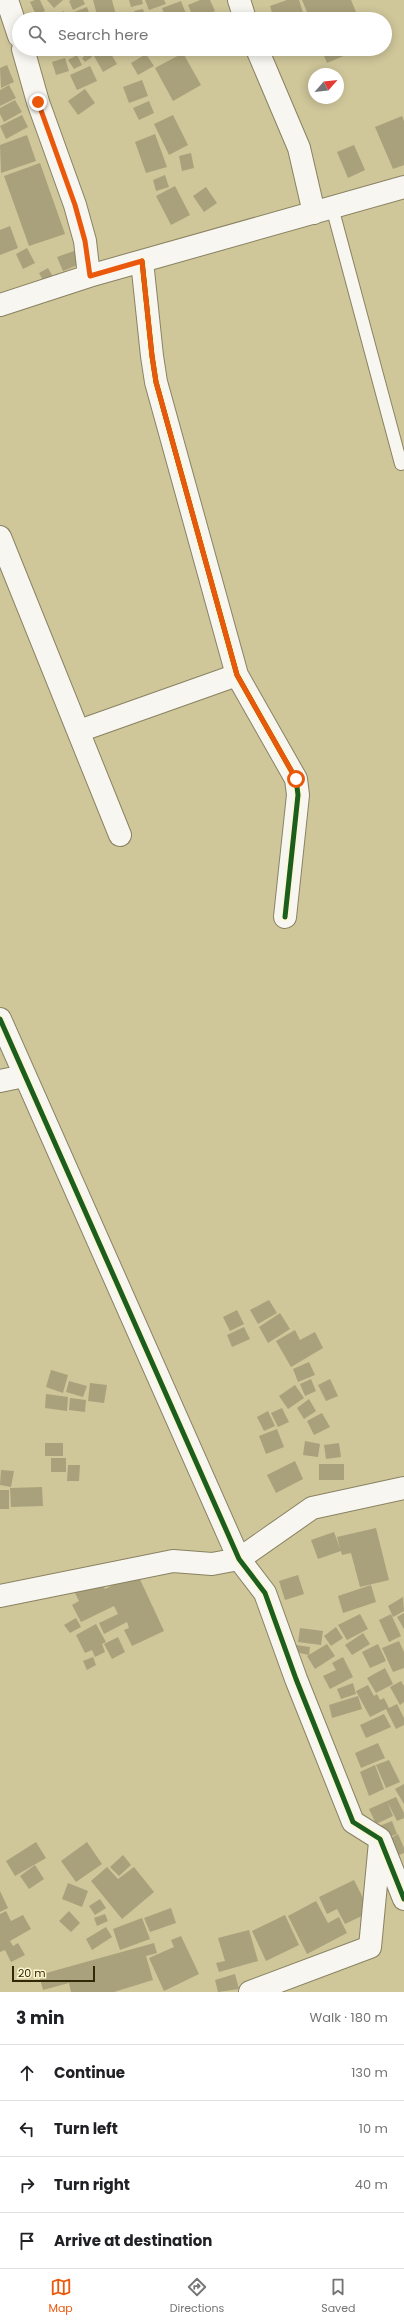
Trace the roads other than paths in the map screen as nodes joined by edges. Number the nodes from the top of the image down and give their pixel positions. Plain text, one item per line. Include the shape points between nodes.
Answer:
1 (7, 0) edge
2 (239, 0) edge
3 (243, 12) edge
4 (12, 15) edge
5 (25, 56) edge
6 (260, 56) edge
7 (404, 186) edge
8 (323, 210) junction
9 (142, 261) junction
10 (90, 276) junction
11 (0, 305) edge
12 (401, 464) dead end
13 (0, 538) edge
14 (237, 675) junction
15 (79, 730) junction
16 (120, 835) dead end
17 (286, 917) dead end
18 (0, 1019) edge
19 (24, 1076) junction
20 (0, 1081) edge
21 (404, 1488) edge
22 (239, 1558) junction
23 (0, 1596) edge
24 (380, 1839) junction
25 (404, 1899) edge
26 (250, 1992) edge

1 - 4 street
2 - 3 street
5 - 10 street via 38,102 75,205 85,241
6 - 8 street
7 - 8 street
8 - 9 street
8 - 12 lane
9 - 10 street
9 - 14 street via 156,382
10 - 11 street
13 - 15 street
14 - 15 street
14 - 17 street via 296,779 298,794
15 - 16 street
18 - 19 street
19 - 20 street
19 - 22 street
21 - 22 street via 312,1508
22 - 23 street via 212,1564 173,1561
22 - 24 street via 264,1593 353,1822
24 - 25 street
24 - 26 street via 370,1947

